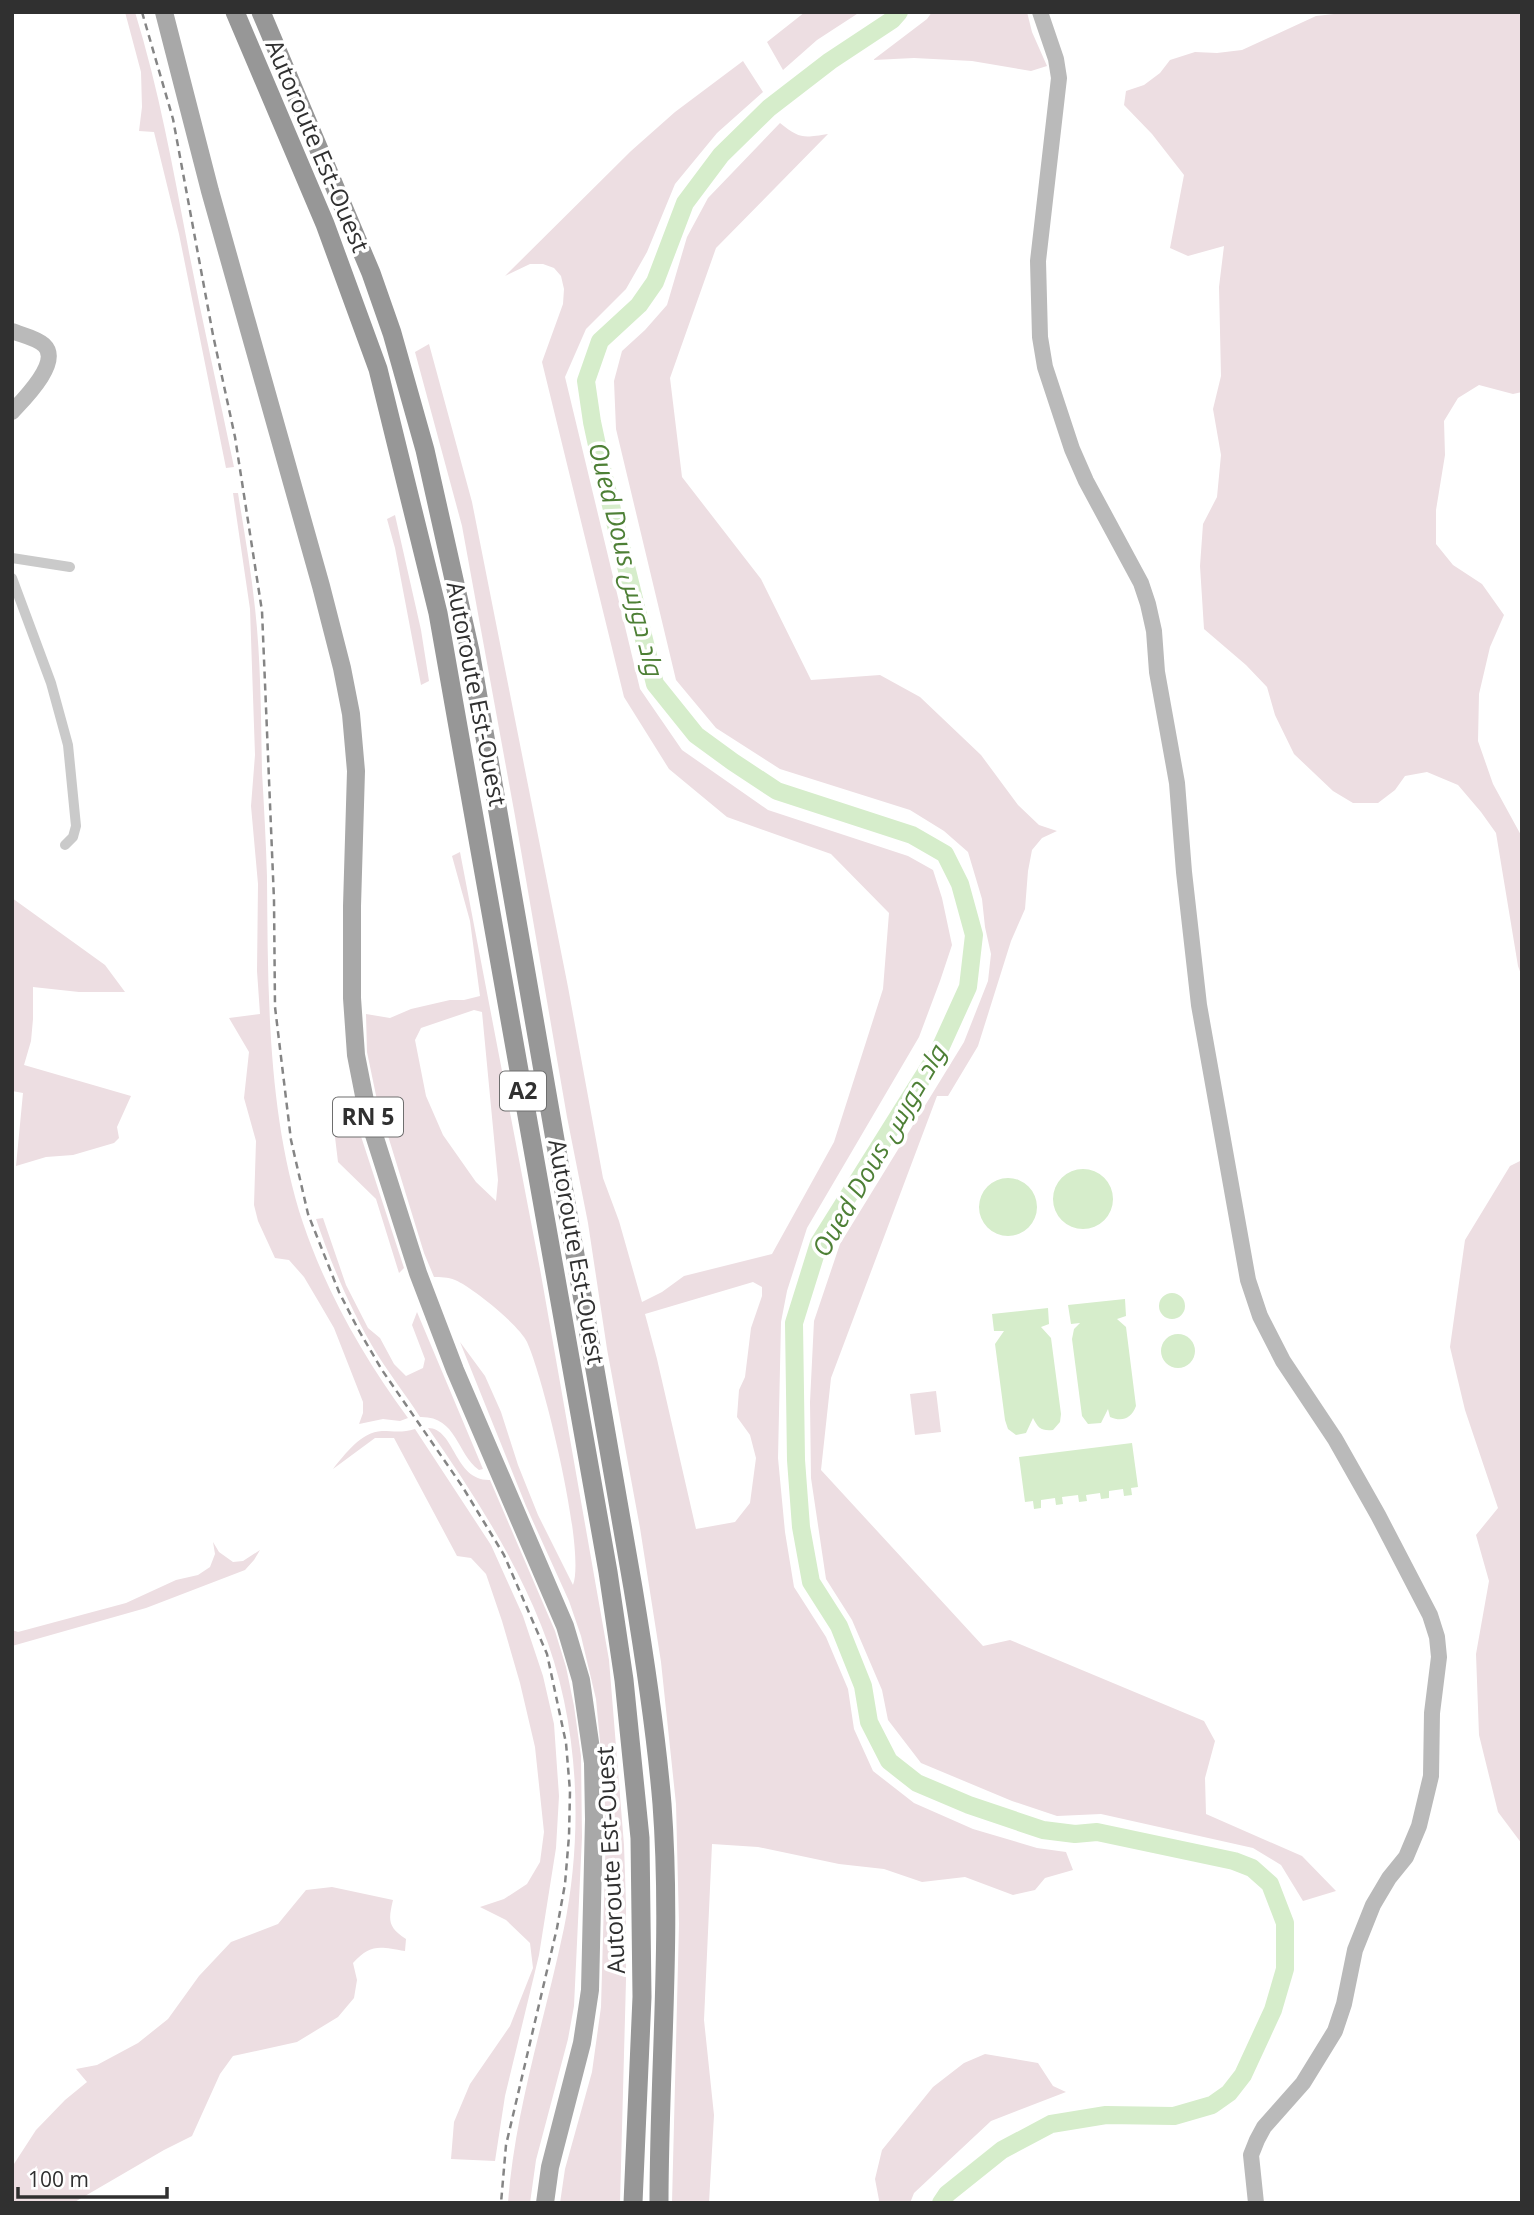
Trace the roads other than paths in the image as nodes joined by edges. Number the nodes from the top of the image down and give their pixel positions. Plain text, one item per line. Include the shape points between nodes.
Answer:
1 (164, 12) edge
2 (235, 12) edge
3 (261, 12) edge
4 (1040, 12) edge
5 (12, 331) edge
6 (12, 412) edge
7 (12, 558) edge
8 (70, 567) dead end
9 (12, 578) edge
10 (65, 845) dead end
11 (545, 2203) edge
12 (633, 2203) edge
13 (659, 2203) edge
14 (1256, 2203) edge

1 - 11 main road, RN 5 via 321,586 351,714 356,771 352,998 356,1055 368,1116 455,1370 565,1626 581,1680 593,1763 590,1990
2 - 12 highway, Autoroute Est-Ouest / A2 via 325,224 378,369 440,626 624,1679 640,1838 642,1997
3 - 13 highway, Autoroute Est-Ouest / A2 via 392,333 425,450 470,651 650,1691 665,1887
4 - 14 street via 1059,78 1038,261 1040,337 1072,449 1141,583 1154,631 1177,783 1199,1004 1248,1280 1283,1362 1335,1439 1430,1615 1439,1657 1431,1776 1419,1826 1406,1857 1373,1905 1355,1950 1335,2031 1303,2083 1257,2140 1251,2155
5 - 6 street via 45,345 48,356 34,389
7 - 8 street
9 - 10 street via 51,683 68,745 76,826

